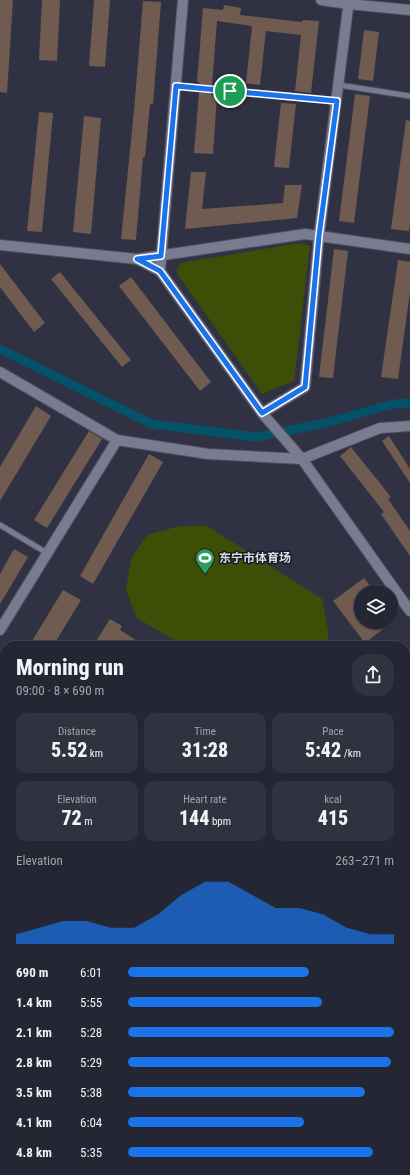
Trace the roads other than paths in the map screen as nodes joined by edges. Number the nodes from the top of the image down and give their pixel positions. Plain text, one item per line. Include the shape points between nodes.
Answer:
1 (183, 0) edge
2 (321, 0) edge
3 (348, 2) edge
4 (410, 10) edge
5 (339, 85) junction
6 (176, 86) junction
7 (410, 96) edge
8 (337, 101) junction
9 (319, 236) junction
10 (0, 245) edge
11 (410, 249) edge
12 (161, 256) junction
13 (137, 259) junction
14 (160, 271) junction
15 (0, 372) edge
16 (263, 414) junction
17 (410, 426) edge
18 (116, 440) junction
19 (302, 459) junction
20 (0, 525) edge
21 (47, 553) junction
22 (410, 611) edge
23 (0, 630) edge

1 - 6 street
2 - 3 street
3 - 4 street
3 - 5 street
5 - 7 lane
5 - 8 street
6 - 8 lane
6 - 12 street
8 - 9 street
9 - 11 street
9 - 12 street via 305,234
9 - 16 street via 305,387
10 - 13 street
12 - 13 street
12 - 14 street
13 - 14 street
14 - 16 street
15 - 18 street
16 - 19 street
17 - 19 street via 380,428
18 - 19 street via 208,454
18 - 21 street
19 - 22 street
20 - 21 lane
21 - 23 street

